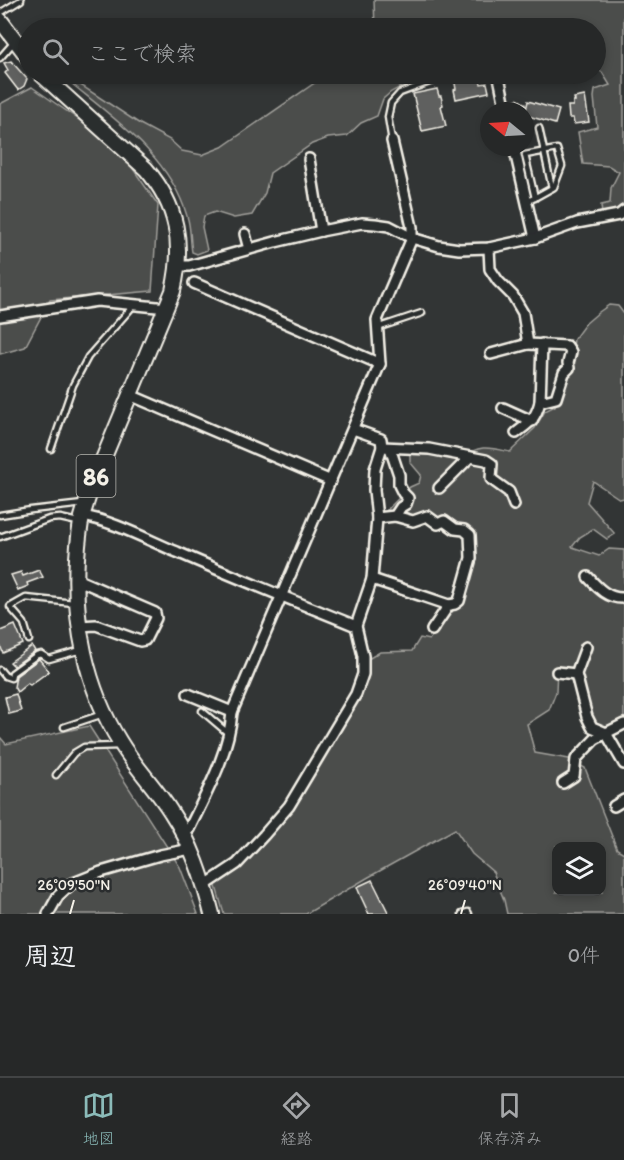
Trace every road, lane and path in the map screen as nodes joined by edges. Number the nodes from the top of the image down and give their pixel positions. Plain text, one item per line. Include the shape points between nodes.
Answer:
1 (21, 0) edge
2 (0, 13) edge
3 (0, 20) edge
4 (15, 40) junction
5 (18, 44) edge
6 (0, 58) edge
7 (52, 84) edge
8 (425, 84) edge
9 (502, 84) edge
10 (504, 102) edge
11 (539, 128) dead end
12 (392, 141) joint
13 (544, 152) junction
14 (534, 154) edge
15 (517, 156) edge
16 (525, 156) edge
17 (309, 159) dead end
18 (552, 188) junction
19 (531, 200) junction
20 (624, 211) edge
21 (321, 231) junction
22 (245, 234) dead end
23 (412, 238) junction
24 (535, 238) junction
25 (489, 248) junction
26 (249, 249) junction
27 (178, 266) junction
28 (194, 283) dead end
29 (134, 304) junction
30 (167, 308) junction
31 (422, 313) dead end
32 (0, 316) edge
33 (377, 328) junction
34 (528, 344) junction
35 (542, 344) junction
36 (491, 354) dead end
37 (380, 364) junction
38 (130, 395) junction
39 (540, 402) junction
40 (503, 408) dead end
41 (532, 421) junction
42 (353, 429) junction
43 (516, 433) dead end
44 (386, 448) junction
45 (51, 449) dead end
46 (470, 458) junction
47 (331, 481) junction
48 (440, 488) dead end
49 (514, 504) dead end
50 (83, 514) junction
51 (0, 515) edge
52 (395, 516) junction
53 (377, 518) junction
54 (0, 537) edge
55 (588, 577) dead end
56 (76, 579) junction
57 (372, 579) junction
58 (282, 597) junction
59 (624, 598) edge
60 (76, 603) junction
61 (449, 605) junction
62 (79, 626) junction
63 (356, 626) junction
64 (432, 630) dead end
65 (28, 640) dead end
66 (586, 647) dead end
67 (83, 649) junction
68 (0, 670) edge
69 (557, 672) dead end
70 (576, 674) junction
71 (188, 694) dead end
72 (202, 711) dead end
73 (232, 712) junction
74 (105, 714) junction
75 (624, 724) edge
76 (64, 727) dead end
77 (606, 733) junction
78 (229, 734) junction
79 (123, 746) junction
80 (624, 764) edge
81 (56, 775) dead end
82 (563, 783) dead end
83 (624, 800) edge
84 (614, 806) dead end
85 (183, 834) junction
86 (191, 849) junction
87 (204, 886) junction
88 (48, 914) edge
89 (212, 914) edge
90 (462, 914) edge
91 (469, 914) edge

1 - 2 lane
3 - 4 main road
4 - 5 main road
4 - 6 lane
7 - 27 main road, 86 via 156,180 177,229
8 - 12 lane via 400,93 391,103 388,117
9 - 10 street
11 - 13 lane
12 - 23 street
13 - 14 lane
13 - 18 lane
13 - 18 lane via 557,149 562,166
15 - 19 street
16 - 19 lane
17 - 21 street
18 - 19 lane
19 - 24 street
20 - 24 street
21 - 23 street via 375,224
21 - 26 street
22 - 26 street
23 - 25 street via 459,249
23 - 33 street via 376,320
24 - 25 street
25 - 34 street via 490,269 523,313
26 - 27 street
27 - 30 main road, 86
28 - 37 street
29 - 30 street
29 - 32 street via 97,301
29 - 45 lane via 88,357 73,385
30 - 38 main road, 86
31 - 33 lane
33 - 37 street
34 - 35 street
34 - 36 street
35 - 39 street
35 - 39 street via 567,346 571,352 569,368 556,398
37 - 42 street
38 - 47 street
38 - 50 main road, 86
39 - 41 street
40 - 41 street
41 - 43 street
42 - 44 street via 381,439
42 - 47 street
44 - 46 street via 429,449
44 - 52 street via 399,475 399,485 408,498
44 - 53 street via 375,469
46 - 48 street
46 - 49 street via 492,464 491,479 509,492
47 - 58 street
50 - 51 lane via 31,510
50 - 54 lane via 49,519
50 - 56 main road, 86
50 - 58 street
52 - 53 street
52 - 61 street via 413,521 427,516 470,535 471,558 459,601
53 - 57 street
55 - 59 street via 611,597
56 - 60 main road, 86
56 - 62 street via 155,613 156,618 145,640 140,641 96,625
57 - 61 street
57 - 63 street
58 - 63 street
58 - 73 street
60 - 62 main road, 86
60 - 65 lane via 26,598 10,608 24,623
61 - 64 street
62 - 67 main road, 86
63 - 87 street via 363,674 342,719 289,806 237,864
66 - 70 street
67 - 68 lane via 49,659 37,655 12,673 11,678
67 - 74 main road, 86
69 - 70 street
70 - 77 street via 592,727
71 - 73 street
72 - 78 lane
73 - 78 street
74 - 76 lane
74 - 79 main road, 86
75 - 77 street
77 - 80 street
77 - 82 street via 576,759 574,776
78 - 85 street via 218,769
79 - 81 lane via 84,747
79 - 85 main road, 86 via 173,814
83 - 84 street
85 - 86 main road, 86
86 - 87 main road, 86
86 - 88 street via 101,872 72,884 58,896
87 - 89 main road, 86
90 - 91 lane

